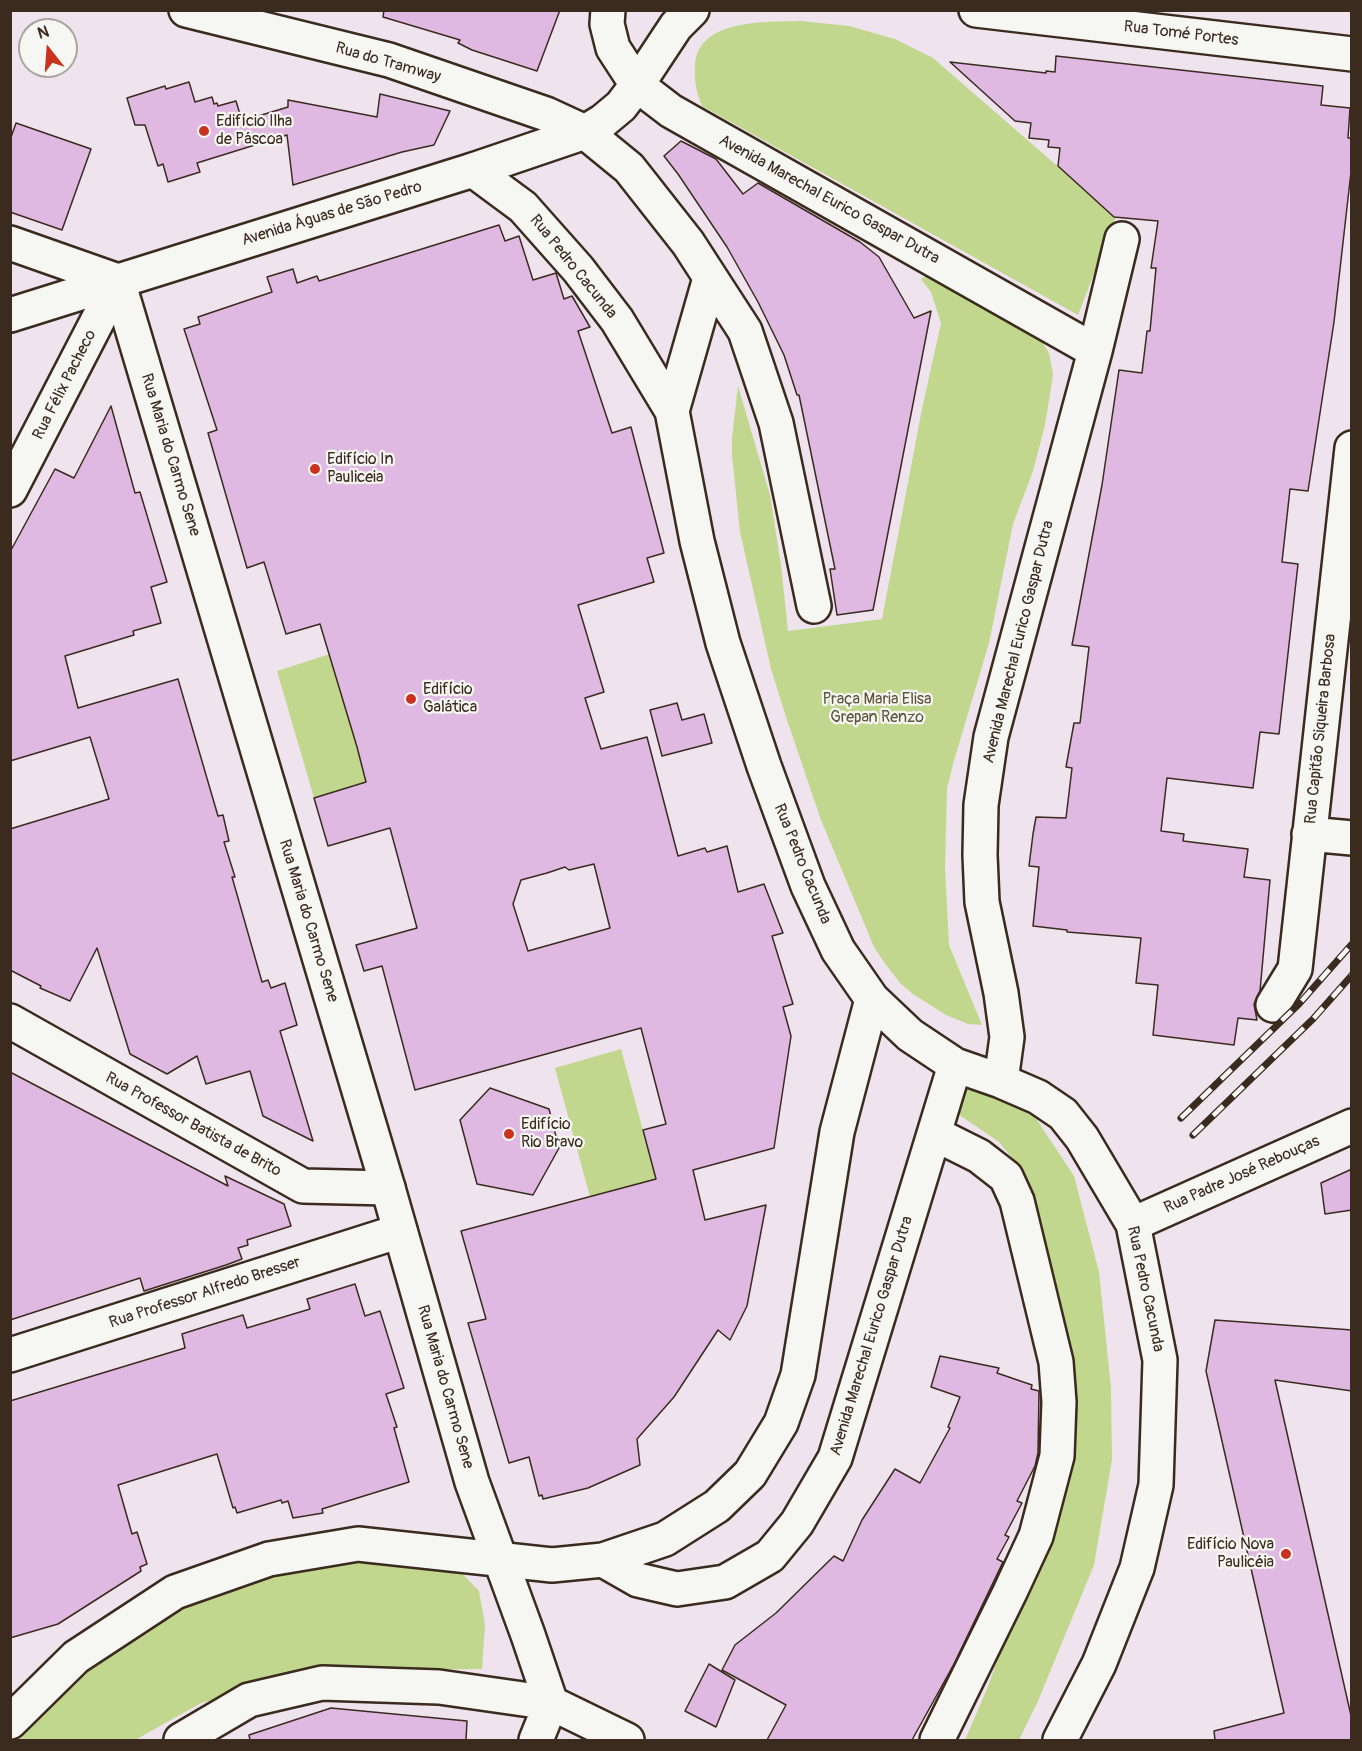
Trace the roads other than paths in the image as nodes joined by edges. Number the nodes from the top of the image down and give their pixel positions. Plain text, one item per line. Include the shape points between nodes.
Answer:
1 (186, 10) edge
2 (608, 10) edge
3 (692, 10) edge
4 (976, 10) edge
5 (1352, 54) edge
6 (637, 85) junction
7 (585, 132) junction
8 (473, 170) junction
9 (1122, 239) dead end
10 (10, 243) edge
11 (710, 278) junction
12 (118, 281) junction
13 (10, 315) edge
14 (1095, 351) junction
15 (672, 411) junction
16 (1352, 448) edge
17 (10, 490) edge
18 (814, 606) dead end
19 (1309, 834) junction
20 (1352, 838) edge
21 (872, 999) junction
22 (1273, 1005) dead end
23 (10, 1021) edge
24 (955, 1065) junction
25 (1001, 1081) junction
26 (1352, 1126) edge
27 (935, 1134) junction
28 (388, 1188) junction
29 (1133, 1224) junction
30 (400, 1231) junction
31 (10, 1355) edge
32 (501, 1560) junction
33 (603, 1560) junction
34 (550, 1703) junction
35 (10, 1722) edge
36 (181, 1740) edge
37 (536, 1740) edge
38 (627, 1740) edge
39 (937, 1740) edge
40 (1060, 1740) edge

1 - 7 street, Rua do Tramway via 389,60 546,114
2 - 6 street, Avenida Marechal Eurico Gaspar Dutra via 613,48
3 - 6 street via 676,26
4 - 5 street, Rua Tomé Portes
6 - 7 street, Avenida Águas de São Pedro via 621,106
6 - 14 street, Avenida Marechal Eurico Gaspar Dutra via 671,111
7 - 8 street, Avenida Águas de São Pedro
7 - 11 street via 628,168 688,243
8 - 12 street, Avenida Águas de São Pedro
8 - 15 street, Rua Pedro Cacunda via 523,207 578,269 617,320
9 - 14 street, Avenida Marechal Eurico Gaspar Dutra
10 - 12 street
11 - 15 street, Rua Pedro Cacunda
11 - 18 street via 745,331 776,423
12 - 13 street, Avenida Águas de São Pedro
12 - 17 street, Rua Félix Pacheco
12 - 28 street, Rua Maria do Carmo Sene
14 - 25 street, Avenida Marechal Eurico Gaspar Dutra via 992,737 981,805 982,902 1002,993 1006,1037
15 - 21 street, Rua Pedro Cacunda via 697,541 723,643 764,766 807,886 838,950
16 - 19 street, Rua Capitão Siqueira Barbosa
19 - 20 street
19 - 22 street, Rua Capitão Siqueira Barbosa via 1295,969
21 - 24 street, Rua Pedro Cacunda via 910,1035
21 - 33 street via 837,1132 798,1376 781,1423 750,1474 717,1506 665,1539
23 - 28 street, Rua Professor Batista de Brito via 303,1186
24 - 25 street, Rua Pedro Cacunda
24 - 27 street, Avenida Marechal Eurico Gaspar Dutra
25 - 29 street, Rua Pedro Cacunda via 1038,1097 1063,1114 1082,1138
26 - 29 street, Rua Padre José Rebouças
27 - 33 street, Avenida Marechal Eurico Gaspar Dutra via 835,1458 797,1523 770,1556 725,1582 677,1589 638,1580
27 - 39 street via 979,1156 1006,1177 1017,1201 1056,1362 1059,1402 1056,1456 1036,1536
28 - 30 street, Rua Maria do Carmo Sene
29 - 40 street, Rua Pedro Cacunda via 1160,1360 1156,1485 1137,1568 1099,1664
30 - 31 street, Rua Professor Alfredo Bresser
30 - 32 street, Rua Maria do Carmo Sene via 472,1482
32 - 33 street via 552,1565
32 - 34 street, Rua Maria do Carmo Sene
32 - 35 street via 358,1544 269,1559 175,1592 76,1657
34 - 36 street via 439,1687 322,1683 249,1700
34 - 37 street
34 - 38 street

